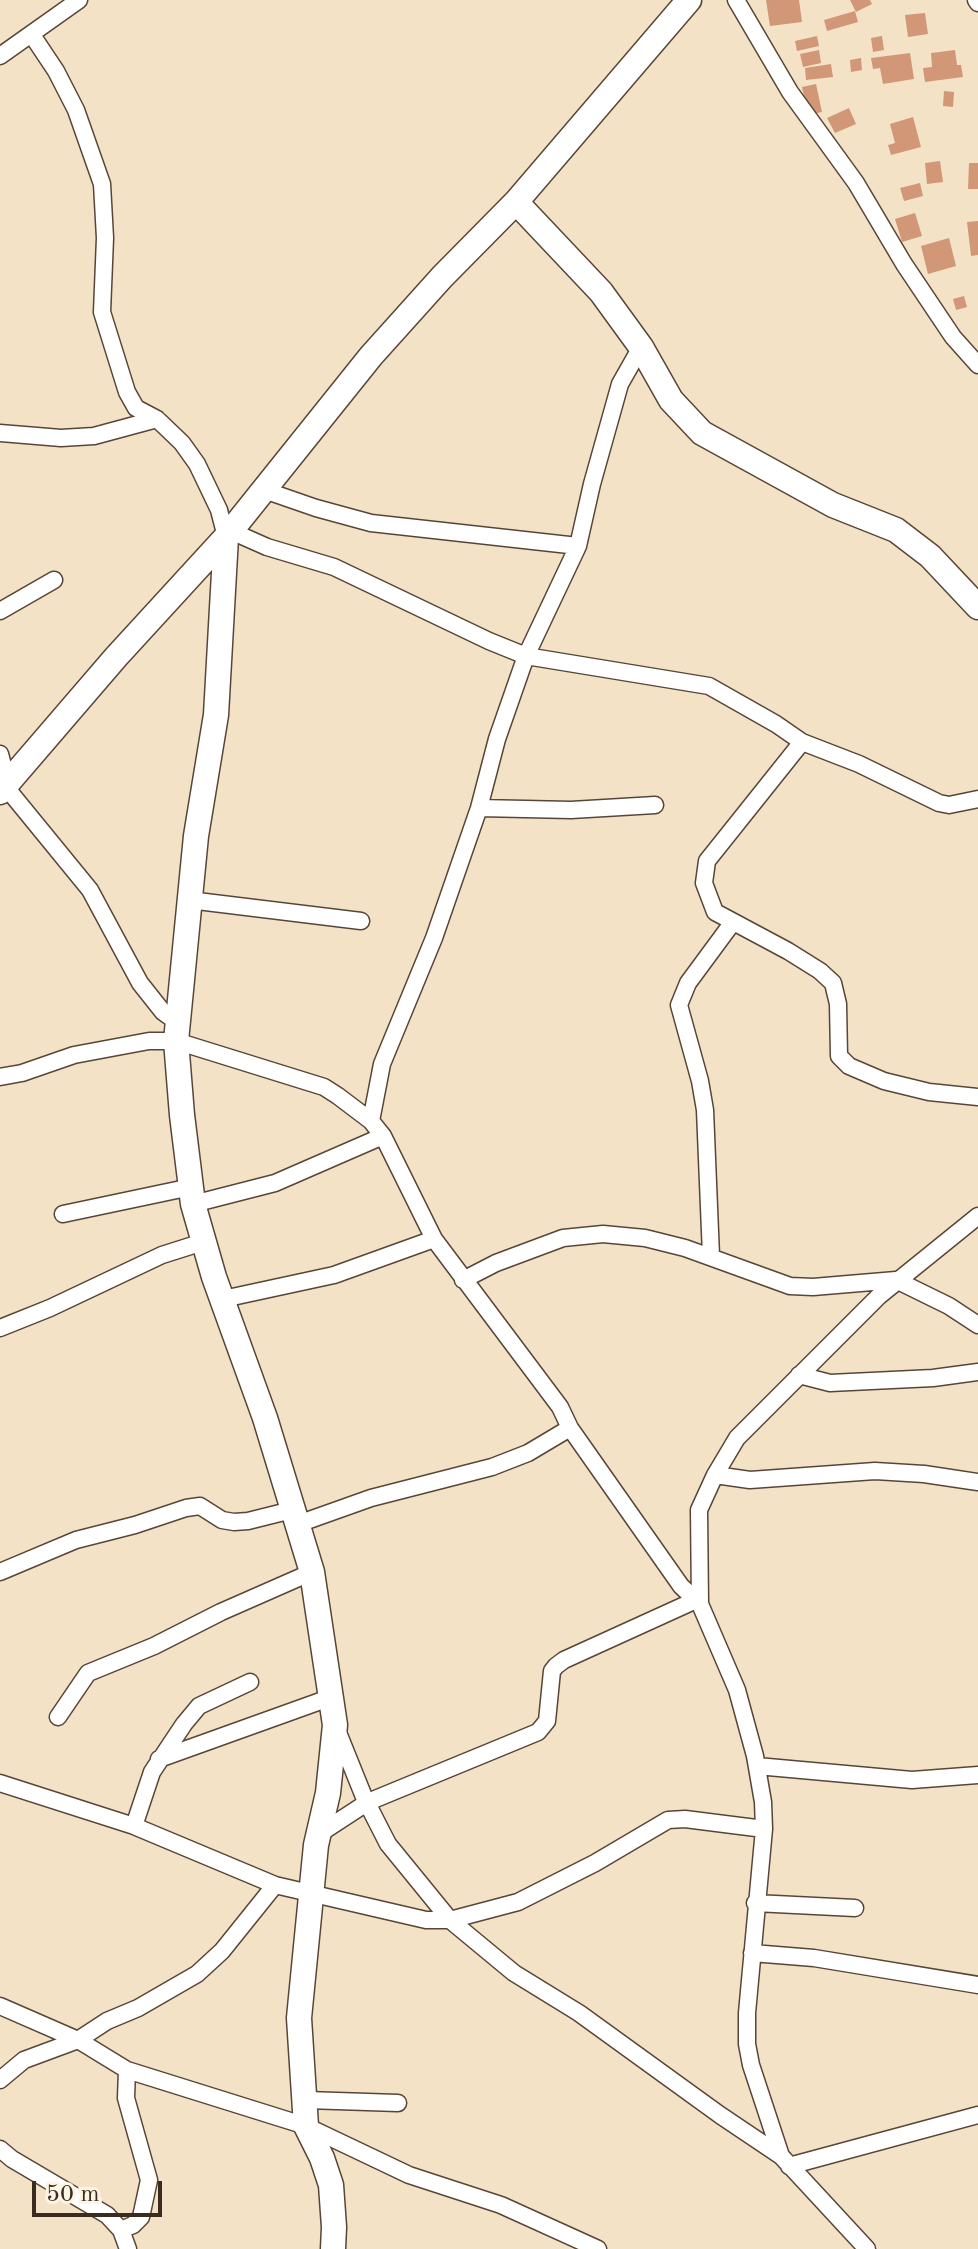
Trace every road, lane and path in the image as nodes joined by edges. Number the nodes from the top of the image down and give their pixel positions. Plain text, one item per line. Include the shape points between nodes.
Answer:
1 (79, 0) edge
2 (689, 0) edge
3 (736, 0) edge
4 (32, 35) junction
5 (0, 56) edge
6 (516, 202) junction
7 (641, 347) junction
8 (978, 365) edge
9 (157, 419) junction
10 (0, 433) edge
11 (264, 490) junction
12 (228, 534) junction
13 (578, 546) junction
14 (54, 580) dead end
15 (978, 607) edge
16 (0, 611) edge
17 (526, 656) junction
18 (802, 742) junction
19 (0, 754) edge
20 (2, 789) edge
21 (978, 799) edge
22 (655, 805) dead end
23 (479, 808) junction
24 (189, 900) junction
25 (361, 921) dead end
26 (733, 922) junction
27 (176, 1032) junction
28 (0, 1077) edge
29 (978, 1097) edge
30 (371, 1121) junction
31 (383, 1136) junction
32 (192, 1196) junction
33 (63, 1214) dead end
34 (978, 1216) edge
35 (434, 1239) junction
36 (203, 1242) junction
37 (711, 1256) junction
38 (463, 1280) junction
39 (896, 1280) junction
40 (223, 1299) junction
41 (978, 1325) edge
42 (0, 1328) edge
43 (978, 1372) edge
44 (799, 1375) junction
45 (570, 1428) junction
46 (715, 1475) junction
47 (978, 1482) edge
48 (295, 1517) junction
49 (0, 1572) edge
50 (312, 1572) junction
51 (698, 1602) junction
52 (250, 1682) dead end
53 (329, 1698) junction
54 (58, 1717) dead end
55 (335, 1725) junction
56 (159, 1759) junction
57 (757, 1766) junction
58 (978, 1775) edge
59 (0, 1783) edge
60 (368, 1802) junction
61 (134, 1826) junction
62 (764, 1829) junction
63 (319, 1834) junction
64 (275, 1885) junction
65 (312, 1895) junction
66 (755, 1903) junction
67 (855, 1908) dead end
68 (450, 1920) junction
69 (752, 1953) junction
70 (978, 1985) edge
71 (0, 2006) edge
72 (78, 2040) junction
73 (127, 2070) junction
74 (0, 2080) edge
75 (306, 2100) junction
76 (398, 2103) dead end
77 (978, 2115) edge
78 (306, 2126) junction
79 (0, 2149) edge
80 (785, 2161) junction
81 (121, 2230) junction
82 (128, 2249) edge
83 (333, 2249) edge
84 (598, 2249) edge
85 (867, 2249) edge

1 - 4 street
2 - 6 street
3 - 8 street via 904,264
4 - 5 street
4 - 9 street via 76,110 102,184 101,292 108,336 136,408
6 - 7 street via 601,292
6 - 11 street via 371,356
7 - 13 street via 620,384
7 - 15 street via 671,400 702,433 833,505 896,530 930,556
9 - 10 street via 94,436
9 - 12 street via 197,464
11 - 12 street
11 - 13 street via 371,523
12 - 17 street via 334,567
12 - 20 street
12 - 24 street via 216,715
13 - 17 street
14 - 16 street
17 - 18 street via 709,686
17 - 23 street
18 - 21 street via 939,803
18 - 26 street via 707,861 704,883 710,901 715,912
19 - 20 street
20 - 27 street via 90,890 140,983
22 - 23 street
23 - 30 street via 382,1064
24 - 25 street
24 - 27 street
26 - 29 street via 833,983 839,1056 849,1066 929,1092
26 - 37 street via 688,983 679,1005 705,1110
27 - 28 street
27 - 30 street via 324,1087
27 - 32 street
30 - 31 street
31 - 32 street via 275,1183
31 - 35 street
32 - 33 street
32 - 36 street
34 - 39 street
35 - 38 street
35 - 40 street via 334,1275
36 - 40 street
36 - 42 street via 162,1255
37 - 38 street via 645,1238 603,1234 563,1238
37 - 39 street via 790,1286
38 - 45 street via 510,1337
39 - 41 street
39 - 44 street
40 - 48 street
43 - 44 street via 830,1383
44 - 46 street via 737,1438
45 - 48 street via 492,1467
45 - 51 street via 681,1586
46 - 47 street via 750,1480 875,1471
46 - 51 street via 699,1510
48 - 49 street via 234,1522 200,1506 186,1508 76,1540
48 - 50 street
50 - 53 street
50 - 54 street via 88,1673
51 - 57 street via 737,1690
51 - 60 street via 556,1666 547,1721 538,1732
52 - 56 street via 199,1706
53 - 55 street
53 - 56 street
55 - 60 street
55 - 63 street
56 - 61 street
57 - 58 street via 912,1780
57 - 62 street
59 - 61 street
60 - 63 street
60 - 68 street via 388,1844
61 - 64 street
62 - 66 street
62 - 68 street via 668,1820 518,1902
63 - 65 street
64 - 65 street
64 - 72 street via 197,1974
65 - 68 street via 406,1917
65 - 75 street via 299,2018
66 - 67 street
66 - 69 street
68 - 80 street via 514,1973 579,2013
69 - 70 street
69 - 80 street via 747,2044
71 - 72 street
72 - 73 street
72 - 74 street via 24,2060
73 - 78 street
73 - 81 street via 126,2098 149,2180 141,2217
75 - 76 street
75 - 78 street
77 - 80 street
78 - 83 street via 331,2185
78 - 84 street via 409,2175 501,2205
79 - 81 street via 107,2215
80 - 85 street
81 - 82 street

